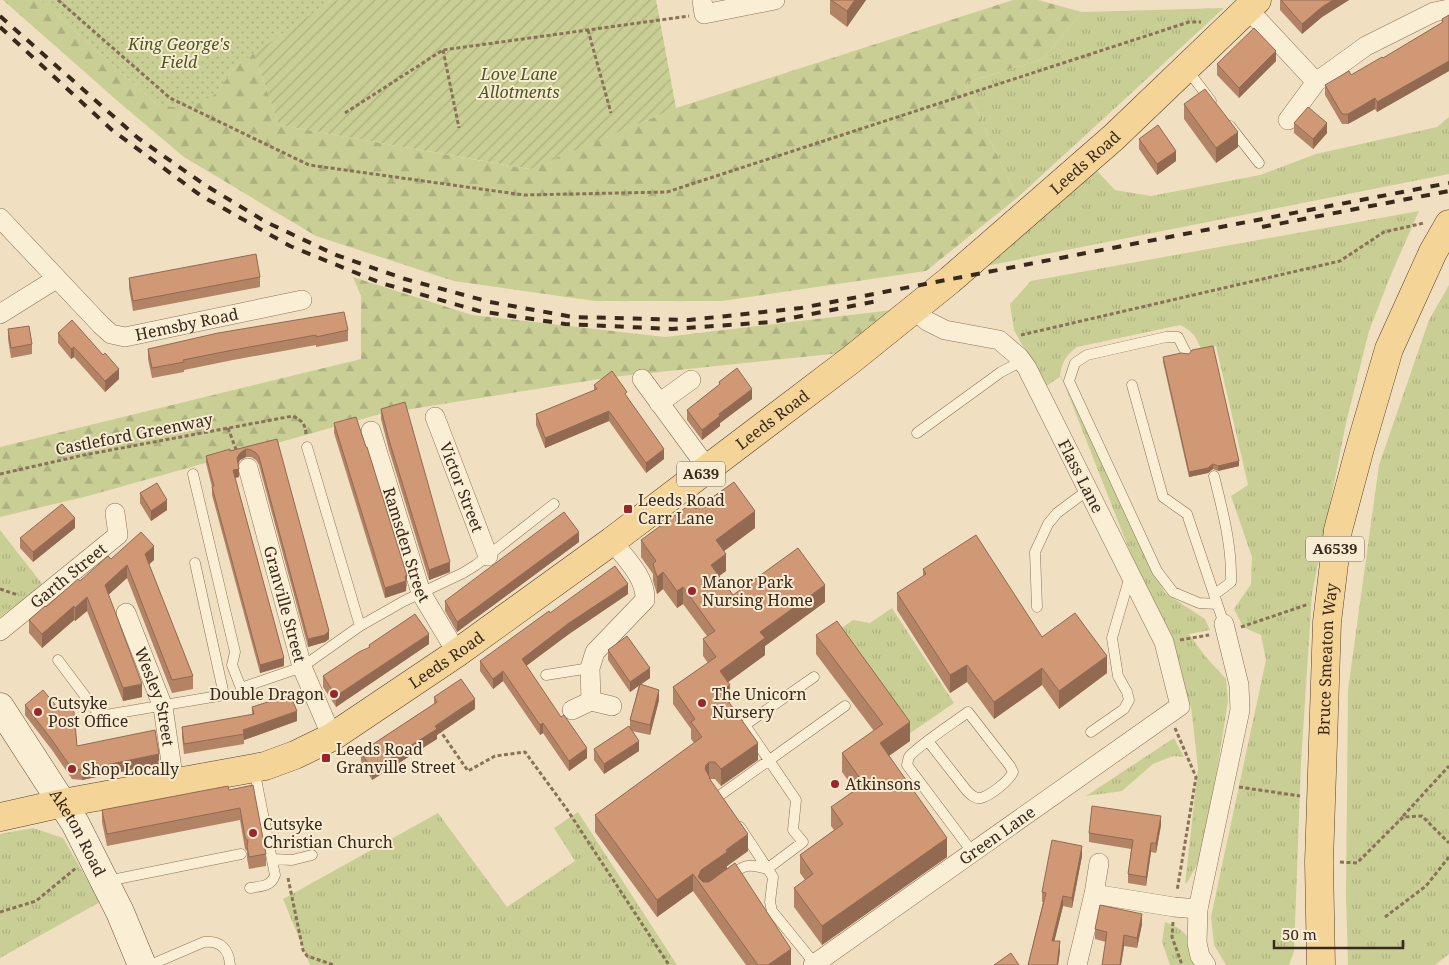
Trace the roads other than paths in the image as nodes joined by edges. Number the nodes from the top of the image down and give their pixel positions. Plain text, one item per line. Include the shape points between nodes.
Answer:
1 (775, 0) edge
2 (1252, 4) edge
3 (703, 7) edge
4 (1449, 9) edge
5 (1186, 68) junction
6 (1316, 82) junction
7 (1288, 120) dead end
8 (1259, 163) dead end
9 (0, 218) edge
10 (1449, 224) edge
11 (56, 279) junction
12 (302, 300) dead end
13 (915, 309) junction
14 (0, 314) edge
15 (1186, 353) edge
16 (1022, 361) junction
17 (642, 379) dead end
18 (690, 380) dead end
19 (1132, 385) dead end
20 (659, 402) junction
21 (435, 417) dead end
22 (371, 431) dead end
23 (917, 433) dead end
24 (307, 447) road end
25 (248, 468) road end
26 (708, 469) junction
27 (193, 474) dead end
28 (1214, 476) dead end
29 (1088, 490) junction
30 (554, 504) dead end
31 (115, 513) dead end
32 (612, 541) junction
33 (488, 556) junction
34 (195, 563) dead end
35 (1131, 575) junction
36 (421, 593) junction
37 (1216, 599) junction
38 (1037, 607) dead end
39 (126, 613) dead end
40 (1224, 624) joint
41 (360, 626) junction
42 (0, 631) edge
43 (456, 653) junction
44 (58, 660) dead end
45 (302, 667) junction
46 (590, 668) junction
47 (546, 676) dead end
48 (814, 677) dead end
49 (591, 701) junction
50 (164, 706) junction
51 (612, 706) dead end
52 (845, 706) dead end
53 (0, 707) edge
54 (572, 710) dead end
55 (1175, 710) joint
56 (1091, 732) dead end
57 (332, 737) junction
58 (928, 741) junction
59 (769, 761) junction
60 (254, 768) junction
61 (174, 783) junction
62 (712, 785) edge
63 (63, 803) junction
64 (0, 817) edge
65 (735, 820) edge
66 (972, 853) junction
67 (240, 854) dead end
68 (312, 855) dead end
69 (273, 859) junction
70 (1099, 863) dead end
71 (767, 868) junction
72 (105, 881) junction
73 (720, 882) edge
74 (250, 888) dead end
75 (1094, 894) junction
76 (1198, 909) junction
77 (814, 964) edge
78 (142, 965) edge
79 (150, 965) edge
80 (230, 965) edge
81 (1077, 965) edge
82 (1206, 965) edge
83 (1321, 965) edge

1 - 3 street
2 - 5 main road, Leeds Road / A639
2 - 6 street
4 - 6 street via 1434,12 1366,46
5 - 8 lane
5 - 13 main road, Leeds Road / A639 via 1114,137
6 - 7 street
9 - 11 street, Hemsby Road
10 - 83 main road, Bruce Smeaton Way / A6539 via 1389,349 1338,530 1327,622 1319,862
11 - 12 street, Hemsby Road via 111,334 125,337
11 - 14 street
13 - 16 street, Flass Lane via 927,321 944,330 999,340
13 - 26 main road, Leeds Road / A639
15 - 37 lane via 1178,338 1166,337 1088,355 1075,363 1069,380 1157,571 1173,592 1199,602
16 - 23 lane via 1001,372
16 - 29 street, Flass Lane
17 - 20 street
18 - 20 street
19 - 37 lane via 1164,497 1187,514
20 - 26 street
21 - 33 street, Victor Street
22 - 36 street, Ramsden Street
24 - 41 lane
25 - 45 street, Granville Street
26 - 32 main road, Leeds Road / A639
27 - 45 lane via 235,652 232,665 241,688
28 - 37 lane via 1231,559 1231,582
29 - 35 street, Flass Lane
29 - 38 lane via 1057,513 1035,552
30 - 33 lane
31 - 42 street, Garth Street via 118,535
32 - 43 main road, Leeds Road / A639
32 - 46 street via 638,574 646,590 645,600 595,652
33 - 36 lane via 463,573
34 - 50 lane via 224,695
35 - 55 street, Flass Lane via 1164,642
35 - 56 lane via 1112,638 1118,676 1129,700 1124,709
36 - 41 lane
36 - 43 street, Ramsden Street
37 - 40 lane
39 - 50 street, Wesley Street
40 - 76 street via 1239,685 1240,710
41 - 45 lane
43 - 57 main road, Leeds Road / A639
44 - 50 lane via 100,716
45 - 57 street, Granville Street
46 - 47 lane
46 - 49 street
48 - 59 lane via 744,725
49 - 51 street
49 - 54 street
50 - 61 street, Wesley Street
52 - 59 lane
53 - 63 main road, Aketon Road
55 - 66 street, Green Lane
57 - 60 main road, Leeds Road / A639 via 295,755
58 - 58 lane via 968,712 1013,772 1001,786 981,798 974,797
58 - 66 lane via 913,753 907,765
59 - 62 lane via 722,800
59 - 71 lane via 796,800 793,830 803,842
60 - 61 main road, Leeds Road / A639
60 - 69 lane
61 - 63 main road, Leeds Road / A639
63 - 64 main road, A639
63 - 72 main road, Aketon Road
65 - 71 lane
66 - 77 street, Green Lane
67 - 72 lane
68 - 69 lane via 292,860
69 - 74 lane via 274,880 267,886
70 - 75 street
71 - 73 lane via 753,864 743,866
71 - 77 lane via 773,877 772,911
72 - 78 main road, Aketon Road
75 - 76 street
75 - 81 street
76 - 82 street via 1197,943
79 - 80 lane via 204,942 225,948

